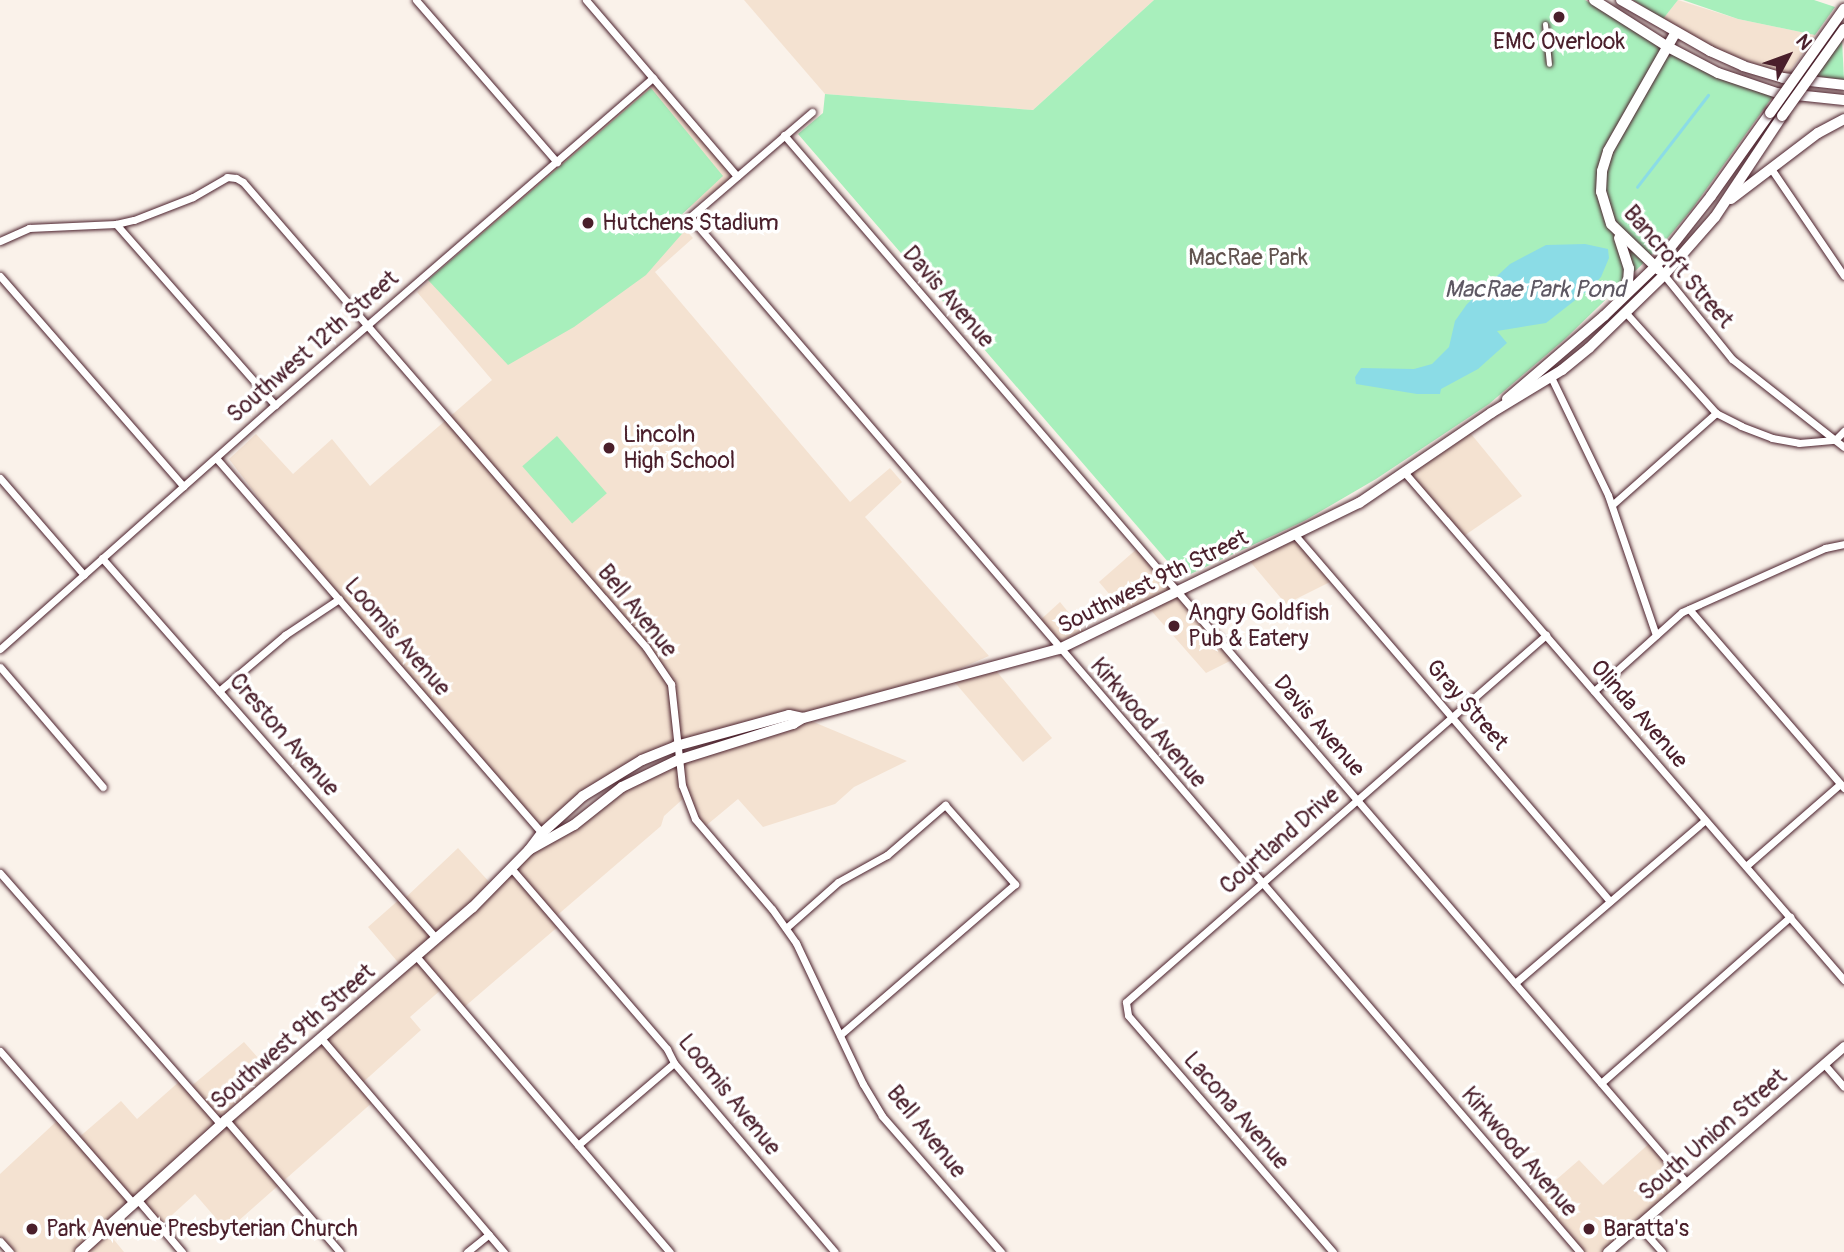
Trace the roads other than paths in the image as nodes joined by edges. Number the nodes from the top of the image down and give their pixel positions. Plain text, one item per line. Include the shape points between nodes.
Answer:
1 (416, 0) edge
2 (586, 0) edge
3 (1594, 0) edge
4 (1621, 0) edge
5 (1844, 9) edge
6 (1545, 24) dead end
7 (1844, 29) edge
8 (1676, 32) junction
9 (1668, 47) junction
10 (1549, 64) dead end
11 (653, 78) junction
12 (1844, 85) edge
13 (1844, 100) edge
14 (812, 113) dead end
15 (1844, 118) edge
16 (784, 135) junction
17 (557, 162) junction
18 (1772, 170) junction
19 (737, 176) junction
20 (1722, 206) junction
21 (116, 224) junction
22 (1615, 231) junction
23 (0, 241) edge
24 (1655, 267) junction
25 (1664, 275) junction
26 (0, 276) edge
27 (1844, 276) edge
28 (1626, 313) junction
29 (1604, 316) junction
30 (367, 326) junction
31 (1551, 377) junction
32 (275, 405) junction
33 (1491, 413) junction
34 (1716, 413) junction
35 (1844, 431) edge
36 (1835, 440) junction
37 (1844, 447) edge
38 (216, 458) junction
39 (1405, 473) junction
40 (0, 478) edge
41 (183, 486) junction
42 (1612, 505) junction
43 (1295, 535) junction
44 (1844, 544) edge
45 (102, 558) junction
46 (84, 575) junction
47 (1178, 592) junction
48 (339, 599) junction
49 (1689, 609) junction
50 (1546, 635) junction
51 (1656, 635) junction
52 (0, 649) edge
53 (1059, 649) junction
54 (0, 667) edge
55 (219, 691) junction
56 (1594, 691) junction
57 (1452, 717) junction
58 (803, 718) junction
59 (676, 746) junction
60 (678, 760) junction
61 (1842, 786) edge
62 (103, 787) dead end
63 (1357, 799) junction
64 (1705, 820) junction
65 (545, 837) junction
66 (1746, 866) junction
67 (511, 868) junction
68 (0, 873) edge
69 (1261, 883) junction
70 (1610, 901) junction
71 (1790, 917) junction
72 (786, 928) junction
73 (436, 938) junction
74 (416, 956) junction
75 (1844, 980) edge
76 (1515, 983) junction
77 (1135, 992) joint
78 (840, 1034) junction
79 (321, 1038) junction
80 (1844, 1046) edge
81 (0, 1051) edge
82 (674, 1063) junction
83 (1824, 1064) junction
84 (1601, 1083) junction
85 (1844, 1087) edge
86 (224, 1122) junction
87 (578, 1146) junction
88 (1687, 1183) junction
89 (135, 1201) junction
90 (1638, 1225) junction
91 (489, 1234) junction
92 (0, 1241) edge
93 (10, 1252) edge
94 (80, 1252) edge
95 (182, 1252) edge
96 (340, 1252) edge
97 (467, 1252) edge
98 (504, 1252) edge
99 (670, 1252) edge
100 (835, 1252) edge
101 (1001, 1252) edge
102 (1333, 1252) edge
103 (1580, 1252) edge
104 (1607, 1252) edge
105 (1662, 1252) edge

1 - 17 street
2 - 11 street
3 - 9 main road
4 - 8 main road
5 - 24 main road, Southwest 9th Street, bridge
6 - 10 street
7 - 20 main road, Southwest 9th Street, bridge
8 - 9 main road, Bancroft Street
8 - 12 main road via 1755,70
9 - 13 main road via 1747,85 1808,98
9 - 22 main road, Bancroft Street via 1604,162 1601,192
11 - 17 street, Southwest 12th Street
11 - 19 street
14 - 16 street
15 - 18 main road
16 - 19 street
16 - 47 street, Davis Avenue
17 - 30 street, Southwest 12th Street
18 - 20 main road
18 - 27 street
19 - 53 street, Kirkwood Avenue via 690,217
20 - 25 main road, Southwest 9th Street
21 - 23 street via 29,228
21 - 30 street, Bell Avenue via 164,210 227,177 243,182
21 - 32 street
22 - 24 main road, Bancroft Street
22 - 29 main road via 1627,255 1628,282 1619,302
24 - 25 main road, Bancroft Street
24 - 29 main road, Southwest 9th Street
25 - 28 main road, Southwest 9th Street
25 - 36 street, Bancroft Street via 1732,359
26 - 41 street
28 - 31 main road, Southwest 9th Street
28 - 34 street
29 - 33 main road, Southwest 9th Street
30 - 32 street, Southwest 12th Street
30 - 59 street, Bell Avenue via 646,647 671,684
31 - 33 main road, Southwest 9th Street
31 - 42 street
32 - 38 street, Southwest 12th Street
33 - 39 main road, Southwest 9th Street
34 - 36 street via 1772,438 1799,443
34 - 42 street
35 - 36 street
36 - 37 street, Bancroft Street
38 - 41 street, Southwest 12th Street
38 - 48 street, Loomis Avenue
39 - 43 main road, Southwest 9th Street via 1359,503
39 - 50 street, Olinda Avenue
40 - 46 street
41 - 45 street, Southwest 12th Street
42 - 51 street
43 - 47 main road, Southwest 9th Street
43 - 57 street, Gray Street
44 - 49 street via 1825,548
45 - 46 street, Southwest 12th Street
45 - 55 street, Creston Avenue
46 - 52 street, Southwest 12th Street
47 - 53 main road, Southwest 9th Street
47 - 63 street, Davis Avenue
48 - 55 street via 285,635
48 - 65 street, Loomis Avenue
49 - 51 street
49 - 61 street
50 - 56 street, Olinda Avenue
50 - 57 street, Courtland Drive
51 - 56 street
53 - 58 main road, Southwest 9th Street
53 - 69 street, Kirkwood Avenue
54 - 62 street
55 - 73 street, Creston Avenue
56 - 64 street, Olinda Avenue
57 - 63 street, Courtland Drive
57 - 70 street, Gray Street
58 - 59 main road, Southwest 9th Street via 789,715
58 - 60 main road, Southwest 9th Street
59 - 60 street, Bell Avenue
59 - 65 main road, Southwest 9th Street via 611,776 583,796
60 - 65 main road, Southwest 9th Street via 622,787
60 - 72 street, Bell Avenue via 685,797 695,819
61 - 66 street
63 - 69 street, Courtland Drive
63 - 76 street, Davis Avenue
64 - 66 street, Olinda Avenue
64 - 70 street
65 - 67 main road, Southwest 9th Street
66 - 71 street, Olinda Avenue
67 - 73 main road, Southwest 9th Street
67 - 82 street, Loomis Avenue via 667,1049
68 - 86 street
69 - 77 street, Courtland Drive
69 - 103 street, Kirkwood Avenue
70 - 76 street
71 - 75 street, Olinda Avenue
71 - 84 street
72 - 78 street, Bell Avenue
72 - 78 street via 838,883 887,855 945,805 1015,884
73 - 74 main road, Southwest 9th Street
74 - 79 main road, Southwest 9th Street
74 - 87 street
76 - 84 street, Davis Avenue
77 - 102 street, Lacona Avenue via 1126,1002 1128,1015
78 - 101 street, Bell Avenue via 882,1116
79 - 86 main road, Southwest 9th Street
79 - 91 street
80 - 83 street, South Union Street
81 - 89 street
82 - 87 street
82 - 100 street, Loomis Avenue
83 - 85 street
83 - 88 street, South Union Street
84 - 88 street, Davis Avenue
86 - 89 main road, Southwest 9th Street
86 - 96 street
87 - 99 street
88 - 90 street, South Union Street
89 - 94 main road, Southwest 9th Street
89 - 95 street
90 - 104 street, South Union Street
90 - 105 street
91 - 97 street
91 - 98 street
92 - 93 street

